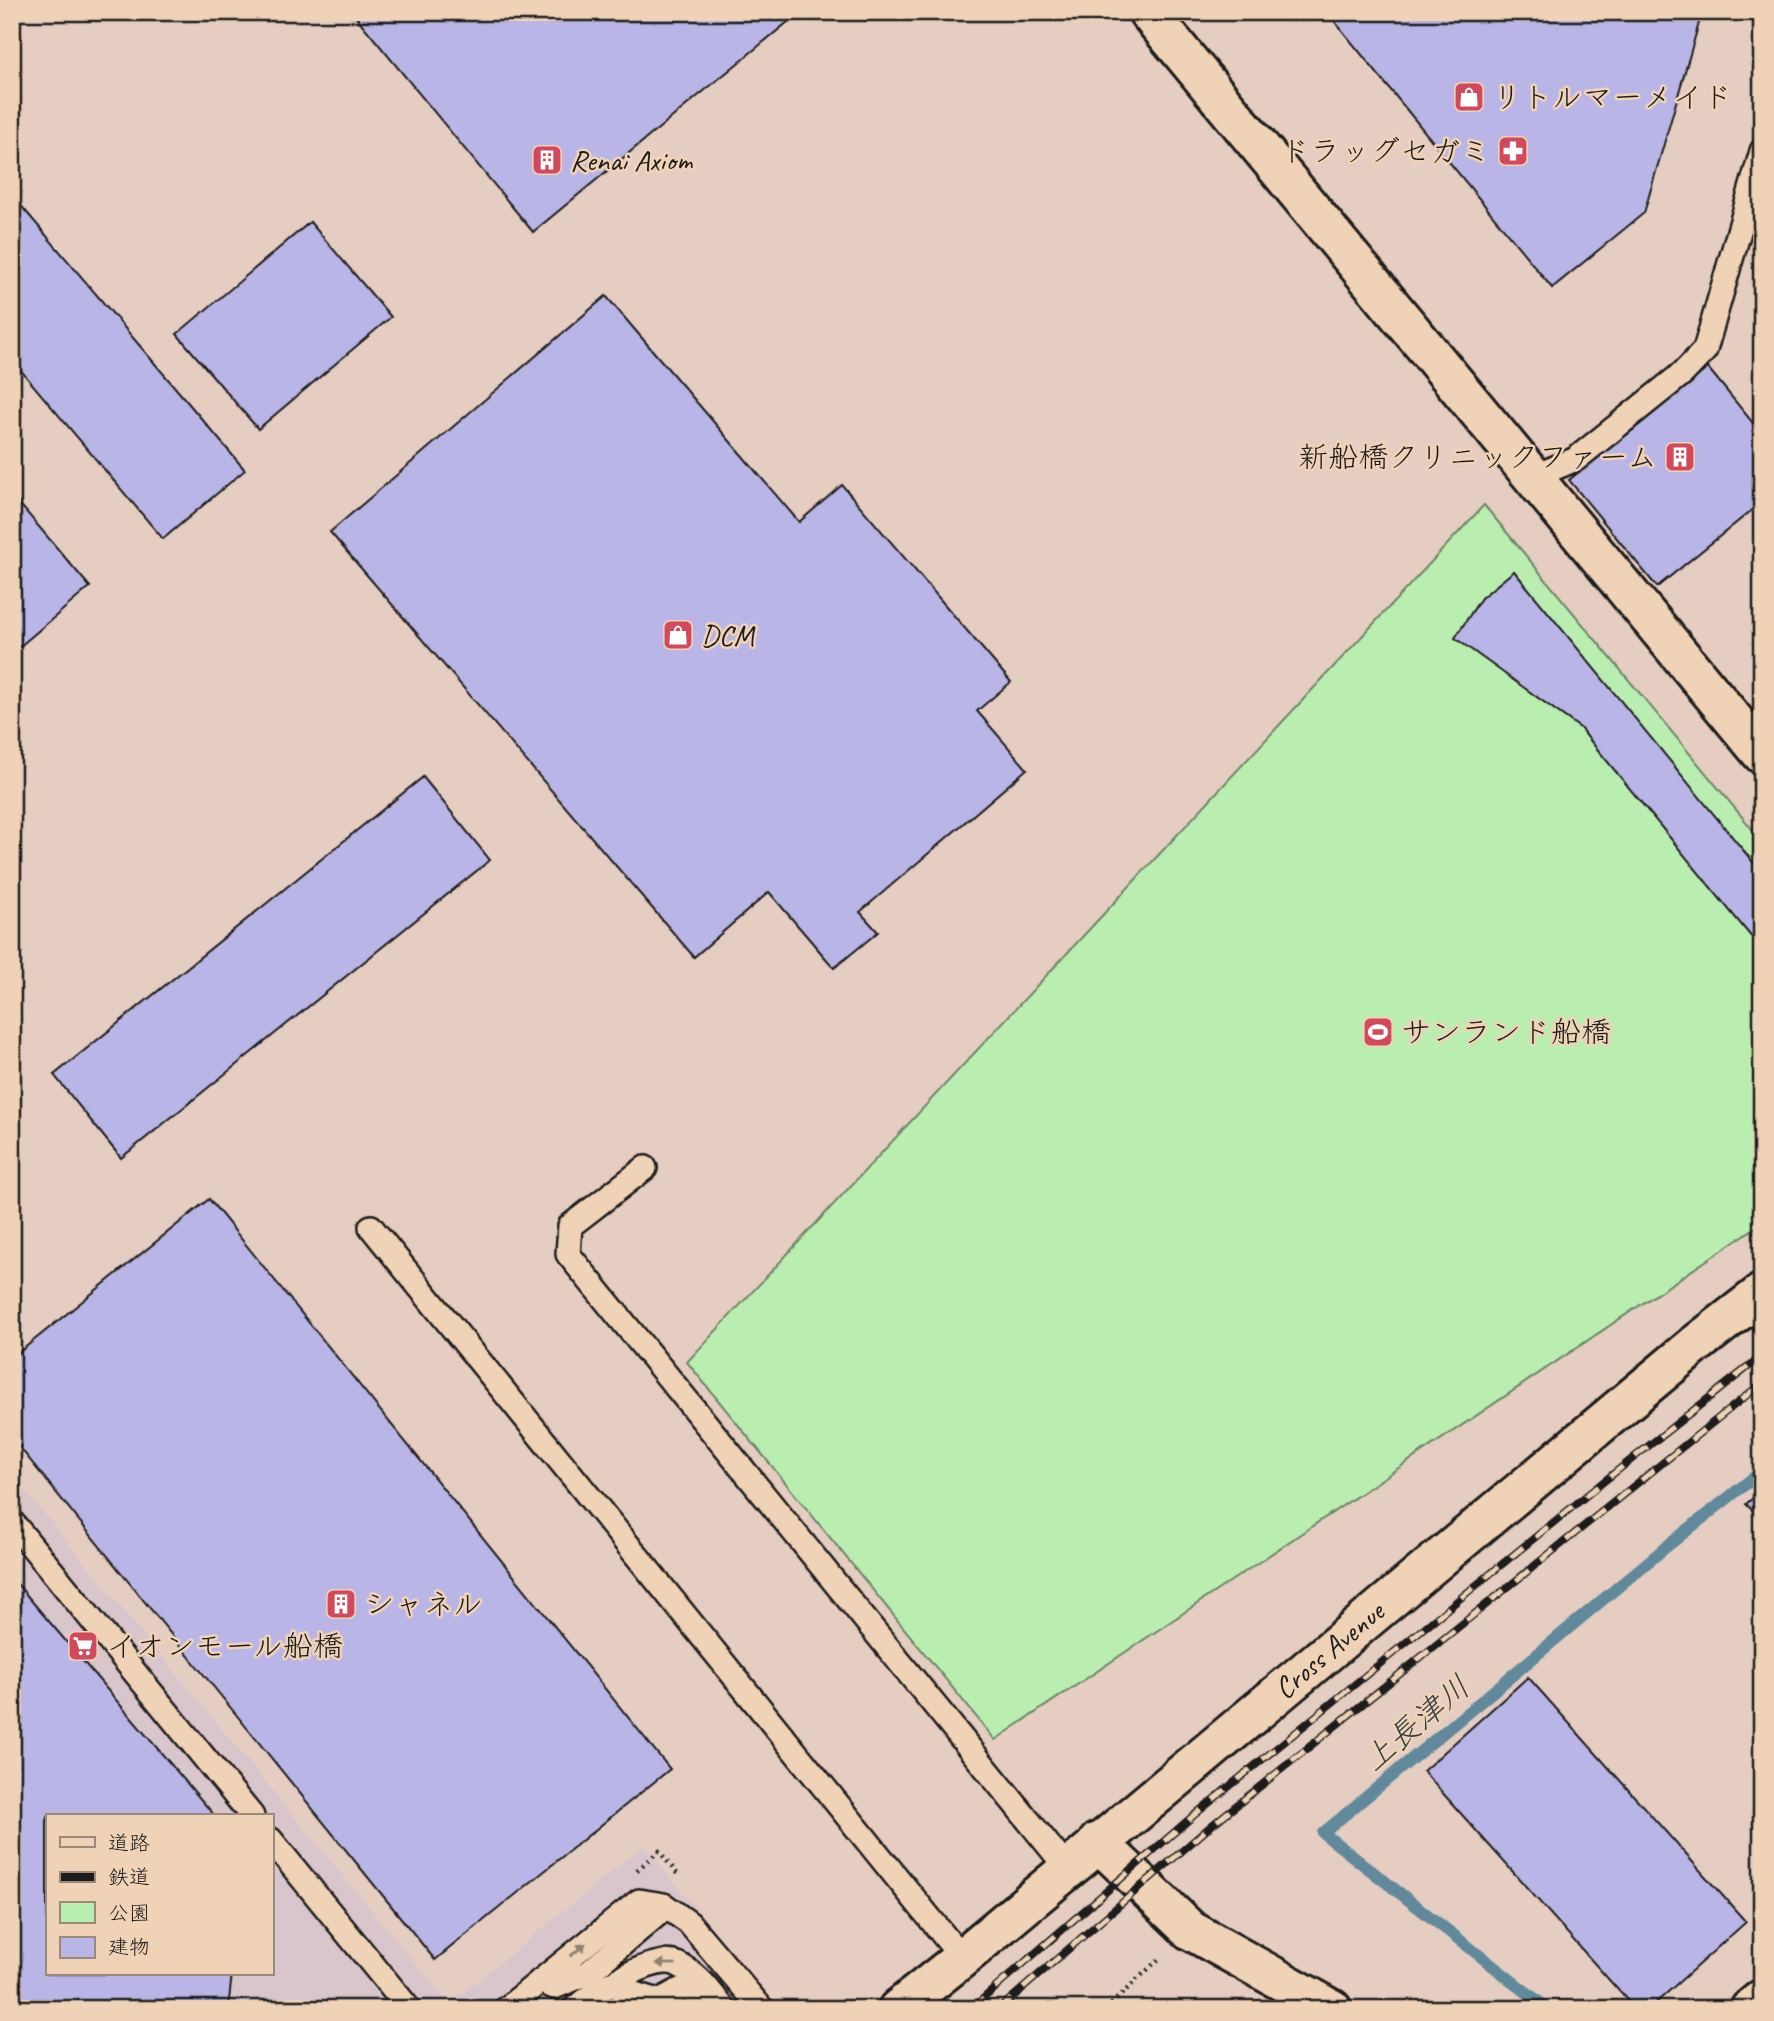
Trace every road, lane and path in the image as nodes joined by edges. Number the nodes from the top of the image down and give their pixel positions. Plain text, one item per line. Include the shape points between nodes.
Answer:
1 (1148, 12) edge
2 (1762, 151) edge
3 (1533, 477) junction
4 (1762, 754) edge
5 (645, 1168) dead end
6 (371, 1227) dead end
7 (1762, 1293) edge
8 (12, 1522) edge
9 (12, 1543) edge
10 (233, 1814) edge
11 (250, 1814) edge
12 (273, 1842) edge
13 (1098, 1842) junction
14 (273, 1863) edge
15 (1067, 1868) junction
16 (1190, 1930) junction
17 (962, 1958) junction
18 (1762, 1999) edge
19 (652, 2005) edge
20 (721, 2005) edge
21 (391, 2009) edge
22 (409, 2009) edge
23 (506, 2009) edge
24 (574, 2009) edge
25 (616, 2009) edge
26 (762, 2009) edge
27 (898, 2009) edge
28 (1106, 2009) edge
29 (1332, 2009) edge
30 (1749, 2009) edge

1 - 3 street
2 - 3 lane via 1705,350 1576,459
3 - 4 street
5 - 15 lane via 570,1226 568,1254
6 - 17 lane
7 - 13 street, Cross Avenue
8 - 11 lane
9 - 10 lane
12 - 22 lane
13 - 15 street, Cross Avenue
13 - 16 street
14 - 21 lane
15 - 17 street, Cross Avenue
16 - 28 path
16 - 29 street
17 - 27 street, Cross Avenue
18 - 30 street
19 - 20 lane via 682,1989
19 - 25 lane via 635,1994
20 -> 24 lane via 702,1981 674,1962 648,1965
23 -> 26 lane via 639,1901 666,1907 689,1923

